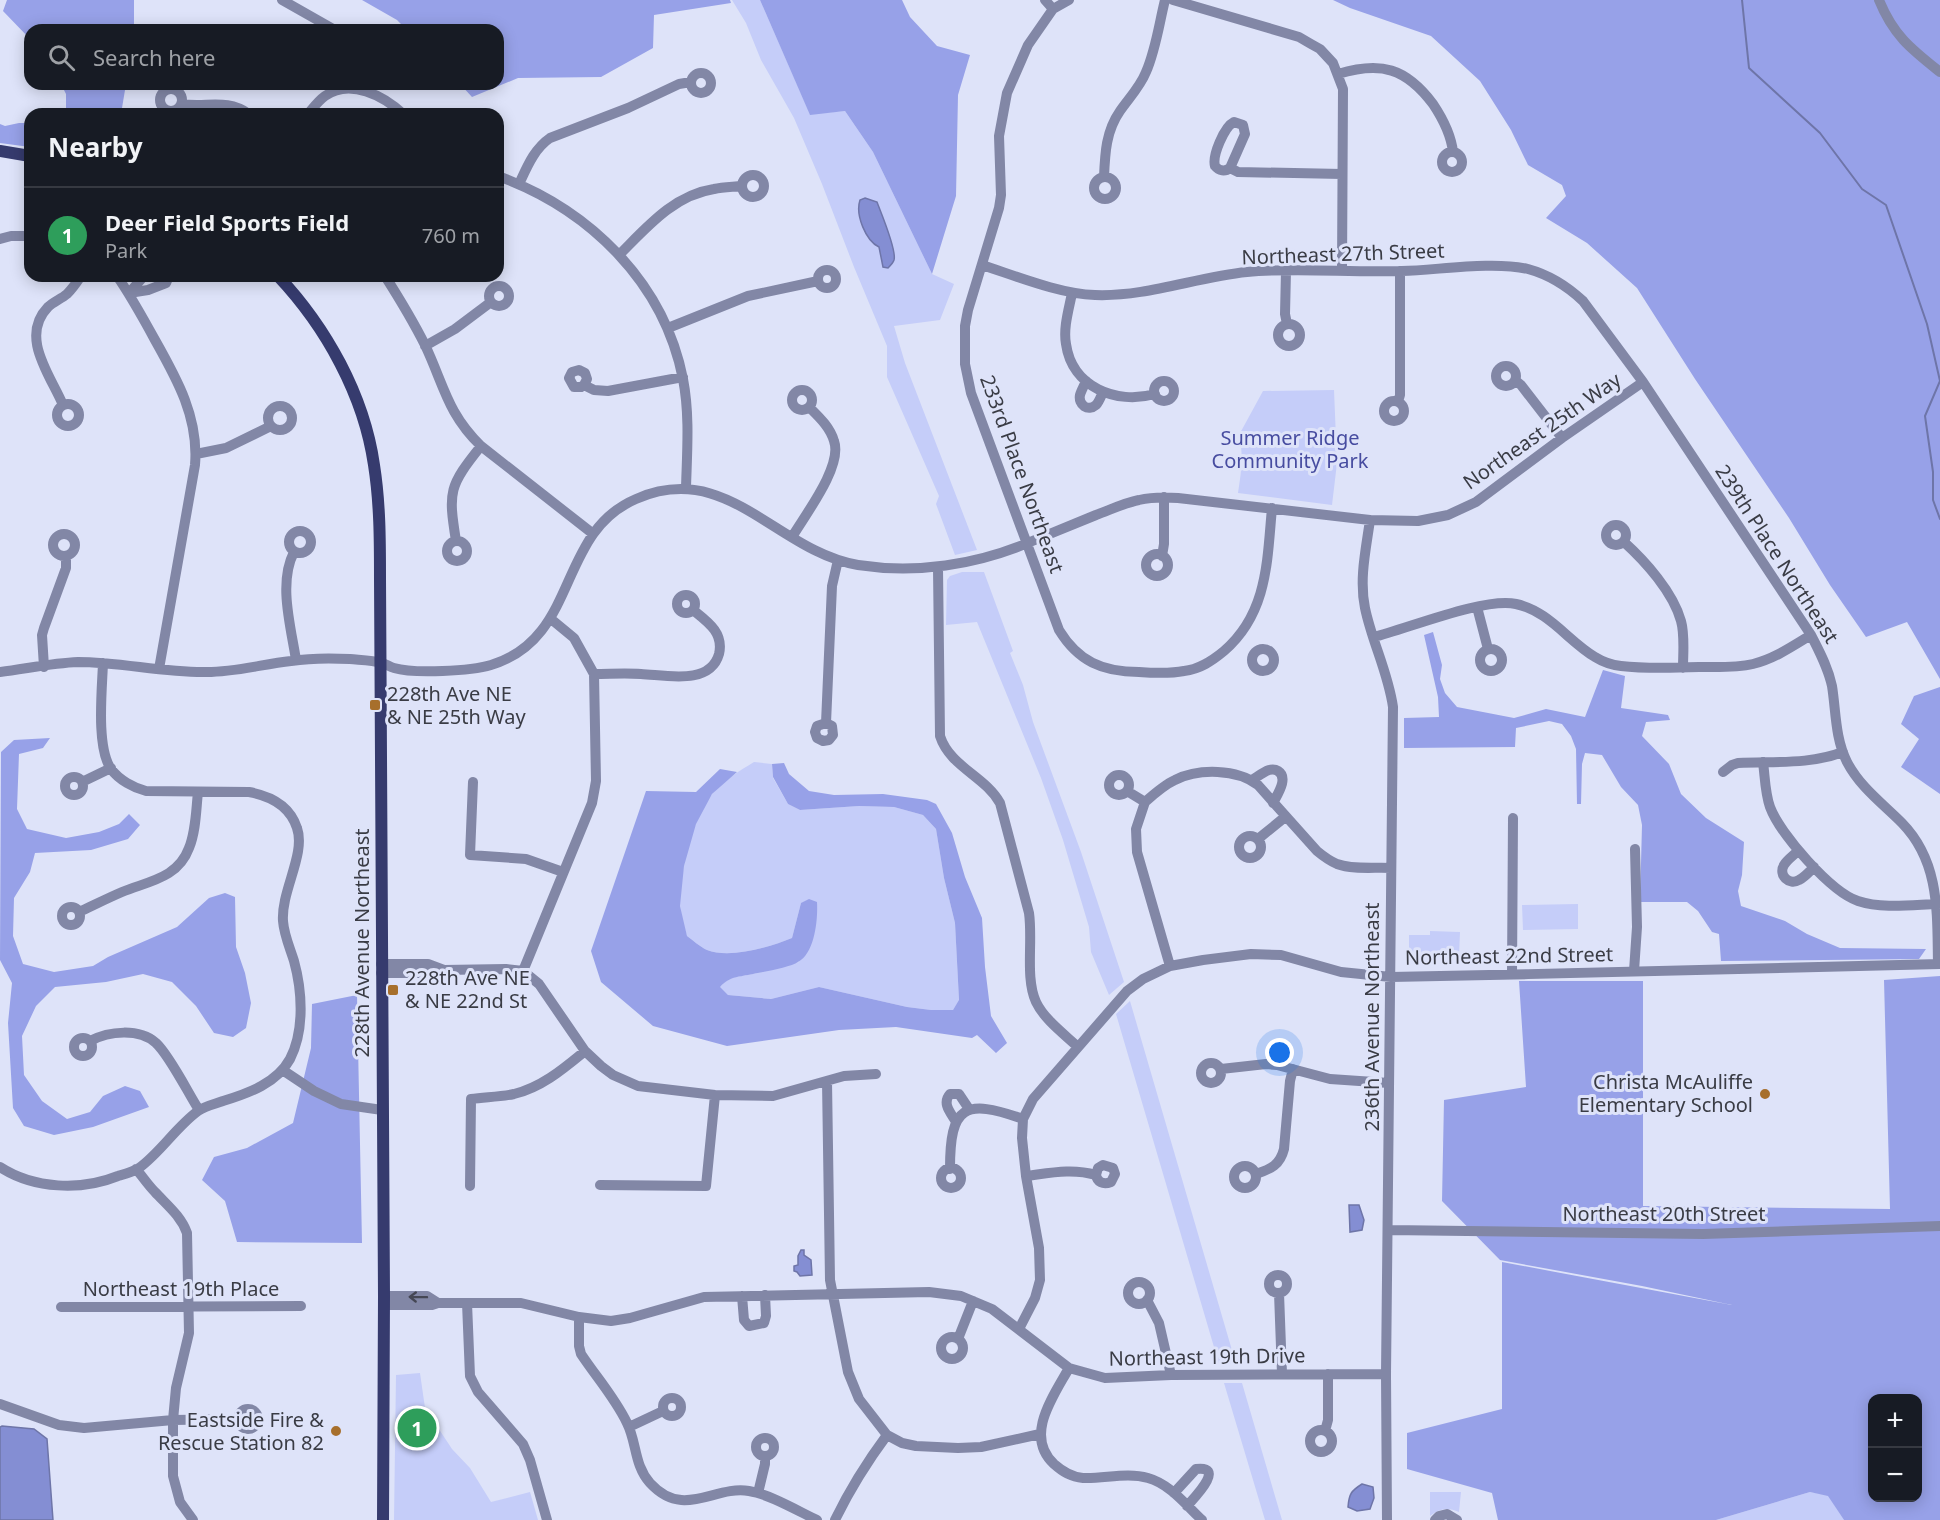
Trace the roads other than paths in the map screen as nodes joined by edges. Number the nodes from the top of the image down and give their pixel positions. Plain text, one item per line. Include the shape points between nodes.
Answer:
1 (282, 0) edge
2 (1045, 0) edge
3 (1069, 0) edge
4 (1165, 0) edge
5 (1173, 0) edge
6 (1879, 0) edge
7 (1053, 9) junction
8 (324, 24) edge
9 (1940, 72) edge
10 (1338, 74) junction
11 (691, 82) dead end
12 (343, 90) edge
13 (370, 90) edge
14 (181, 104) dead end
15 (240, 108) edge
16 (313, 108) edge
17 (396, 108) edge
18 (0, 151) edge
19 (1453, 152) dead end
20 (24, 155) edge
21 (1230, 168) dead end
22 (1342, 174) junction
23 (1104, 177) dead end
24 (504, 178) edge
25 (519, 184) junction
26 (742, 186) dead end
27 (24, 236) edge
28 (0, 239) edge
29 (620, 254) junction
30 (982, 265) junction
31 (1342, 270) junction
32 (1530, 270) joint
33 (1286, 271) junction
34 (1400, 271) junction
35 (818, 281) dead end
36 (76, 282) edge
37 (121, 282) edge
38 (139, 282) edge
39 (166, 282) edge
40 (283, 282) edge
41 (388, 282) edge
42 (129, 293) junction
43 (1072, 293) junction
44 (492, 302) dead end
45 (1287, 324) dead end
46 (668, 328) junction
47 (425, 346) junction
48 (683, 377) junction
49 (1515, 380) dead end
50 (1086, 381) junction
51 (1643, 382) junction
52 (584, 385) dead end
53 (1103, 392) junction
54 (1155, 394) dead end
55 (1398, 402) dead end
56 (63, 405) dead end
57 (809, 407) dead end
58 (271, 426) dead end
59 (1562, 438) junction
60 (481, 446) junction
61 (196, 454) junction
62 (686, 488) junction
63 (1164, 497) junction
64 (1272, 508) junction
65 (1370, 520) junction
66 (592, 533) junction
67 (792, 537) junction
68 (456, 541) dead end
69 (1624, 542) dead end
70 (1027, 544) junction
71 (294, 552) dead end
72 (66, 556) dead end
73 (1161, 556) dead end
74 (838, 560) junction
75 (938, 568) junction
76 (1477, 607) junction
77 (693, 610) dead end
78 (551, 619) junction
79 (1811, 635) junction
80 (1374, 637) junction
81 (1237, 639) junction
82 (1488, 649) dead end
83 (1254, 653) dead end
84 (296, 660) junction
85 (380, 662) junction
86 (104, 663) junction
87 (44, 667) junction
88 (1683, 668) junction
89 (159, 669) junction
90 (0, 672) edge
91 (594, 674) junction
92 (826, 723) dead end
93 (1843, 752) junction
94 (1763, 762) junction
95 (111, 768) junction
96 (1723, 772) dead end
97 (1250, 779) junction
98 (82, 782) dead end
99 (473, 782) dead end
100 (1127, 791) dead end
101 (198, 792) junction
102 (1144, 802) junction
103 (1273, 803) junction
104 (1285, 818) junction
105 (1513, 818) dead end
106 (1258, 839) dead end
107 (1635, 849) dead end
108 (1798, 851) junction
109 (1814, 867) junction
110 (1391, 868) junction
111 (562, 872) junction
112 (1937, 904) junction
113 (80, 912) dead end
114 (1939, 964) edge
115 (1170, 966) junction
116 (381, 968) junction
117 (523, 971) junction
118 (1634, 971) junction
119 (1512, 974) junction
120 (1390, 977) junction
121 (90, 1041) dead end
122 (1078, 1047) junction
123 (585, 1051) junction
124 (1221, 1069) dead end
125 (1293, 1069) junction
126 (284, 1071) junction
127 (876, 1074) dead end
128 (828, 1081) junction
129 (1389, 1083) junction
130 (715, 1095) junction
131 (969, 1109) junction
132 (199, 1110) junction
133 (382, 1110) junction
134 (1023, 1119) junction
135 (955, 1120) junction
136 (0, 1167) edge
137 (136, 1169) junction
138 (950, 1169) dead end
139 (1096, 1174) dead end
140 (1256, 1174) dead end
141 (1026, 1176) junction
142 (600, 1185) dead end
143 (470, 1186) dead end
144 (1940, 1226) edge
145 (1389, 1230) junction
146 (1280, 1293) dead end
147 (832, 1295) junction
148 (741, 1296) junction
149 (765, 1296) junction
150 (384, 1300) junction
151 (1147, 1300) dead end
152 (973, 1301) junction
153 (467, 1303) junction
154 (302, 1306) dead end
155 (61, 1307) dead end
156 (189, 1308) junction
157 (579, 1317) junction
158 (1019, 1329) junction
159 (958, 1339) dead end
160 (1069, 1368) junction
161 (1282, 1374) junction
162 (1328, 1374) junction
163 (1386, 1374) junction
164 (1171, 1375) junction
165 (0, 1404) edge
166 (663, 1411) dead end
167 (238, 1419) dead end
168 (173, 1420) junction
169 (629, 1427) junction
170 (1325, 1431) dead end
171 (1040, 1434) junction
172 (887, 1435) junction
173 (765, 1457) dead end
174 (758, 1493) junction
175 (1174, 1493) junction
176 (1187, 1506) junction
177 (194, 1520) edge
178 (383, 1520) edge
179 (547, 1520) edge
180 (817, 1520) edge
181 (836, 1520) edge
182 (1202, 1520) edge
183 (1387, 1520) edge
184 (1435, 1520) edge
185 (1457, 1520) edge

1 - 8 street
2 - 7 street
3 - 7 street
4 - 23 street via 1146,73 1109,133
5 - 10 street via 1299,37 1320,49
6 - 9 street via 1899,37
7 - 30 street, 233rd Place Northeast via 1028,45 1007,93 999,136 1001,195
10 - 19 street via 1373,68 1412,80 1440,115
10 - 22 street via 1343,89
11 - 25 street via 550,138 535,152
12 - 16 street via 324,96
13 - 17 street
14 - 15 street
18 - 20 main road
21 - 22 street via 1238,172
22 - 31 street
24 - 25 street
25 - 29 street via 580,219
26 - 29 street via 714,189 685,199 652,222
27 - 28 street
29 - 46 street
30 - 43 street, Northeast 27th Street
30 - 70 street, 233rd Place Northeast via 965,326 966,370
31 - 33 street, Northeast 27th Street
31 - 34 street, Northeast 27th Street
32 - 34 street, Northeast 27th Street via 1504,266
32 - 51 street, 239th Place Northeast via 1559,281 1582,301
33 - 43 street, Northeast 27th Street via 1248,272 1114,296
33 - 45 street
34 - 55 street
35 - 46 street via 748,296
36 - 56 street via 46,309 38,322 35,341
37 - 42 street
38 - 42 street
39 - 42 street
40 - 85 main road, 228th Avenue Northeast via 324,336 345,372 368,435 378,492
41 - 47 street
42 - 61 street via 185,395
43 - 50 street via 1065,342 1072,363
44 - 47 street
46 - 48 street
47 - 60 street via 453,412
48 - 52 street via 608,391
48 - 62 street
49 - 59 street
50 - 53 street
50 - 53 street via 1079,397 1085,407 1094,407
51 - 59 street, Northeast 25th Way
51 - 79 street, 239th Place Northeast
53 - 54 street via 1135,398
57 - 67 street via 830,431 836,456 832,470
58 - 61 street via 226,448
59 - 65 street, Northeast 25th Way via 1476,502 1448,515 1418,521
60 - 66 street
60 - 68 street via 462,470 451,495
61 - 89 street
62 - 66 street, Northeast 25th Way via 632,500
62 - 67 street, Northeast 25th Way via 734,502
63 - 64 street, Northeast 25th Way
63 - 70 street, Northeast 25th Way via 1135,501
63 - 73 street
64 - 65 street, Northeast 25th Way
64 - 81 street via 1262,591
65 - 80 street, 236th Avenue Northeast via 1363,590
66 - 78 street, Northeast 25th Way
67 - 74 street, Northeast 25th Way
69 - 88 street via 1650,568 1676,608 1681,620
70 - 75 street, Northeast 25th Way
70 - 81 street, 233rd Place Northeast via 1059,630 1087,660 1104,669 1184,671 1216,657
71 - 84 street via 287,583
72 - 87 street via 66,568 42,635
74 - 75 street, Northeast 25th Way via 860,565
74 - 92 street via 832,586
75 - 122 street via 940,736 953,759 1000,803 1032,930 1032,990 1046,1015
76 - 80 street
76 - 82 street
76 - 88 street via 1504,603 1534,610 1594,657 1618,666
77 - 91 street via 711,624 719,640 717,659 705,672 681,677
78 - 85 street, Northeast 25th Way via 526,646 491,665 411,670
78 - 91 street via 574,638
79 - 88 street via 1753,664
79 - 93 street, 239th Place Northeast via 1827,668
80 - 110 street, 236th Avenue Northeast via 1393,707
81 - 83 street
84 - 85 street, Northeast 25th Way
84 - 89 street, Northeast 25th Way via 212,672
85 - 116 main road, 228th Avenue Northeast
86 - 87 street, Northeast 25th Way
86 - 89 street, Northeast 25th Way
86 - 95 street via 102,730
87 - 90 street, Northeast 25th Way
91 - 111 street via 595,791
93 - 94 street via 1818,759
93 - 112 street, 239th Place Northeast via 1866,790 1904,825 1922,849 1933,874
94 - 96 street via 1738,763
94 - 108 street via 1771,808
95 - 98 street
95 - 101 street via 128,783 146,791
97 - 102 street via 1220,773 1186,776
97 - 103 street
97 - 103 street via 1271,769 1280,772 1283,781
99 - 111 street via 470,855 526,858
100 - 102 street
101 - 113 street via 190,847 180,864 163,878
101 - 126 street via 263,794 292,816 300,836 283,907 283,923 300,996 300,1018 295,1047
102 - 115 street via 1136,829 1137,852
103 - 104 street
104 - 106 street
104 - 110 street via 1317,851 1338,865
105 - 119 street
107 - 118 street
108 - 109 street
108 - 109 street via 1784,865 1785,878 1797,882
109 - 112 street via 1857,901
110 - 120 street, 236th Avenue Northeast
111 - 117 street
112 - 114 street, 239th Place Northeast
114 - 118 street, Northeast 22nd Street
115 - 120 street, Northeast 22nd Street via 1267,953 1341,972
115 - 122 street, Northeast 22nd Street via 1127,991
116 - 117 street via 432,973
116 - 133 main road, 228th Avenue Northeast
117 - 123 street via 539,984
118 - 119 street, Northeast 22nd Street
119 - 120 street, Northeast 22nd Street
120 - 129 street, 236th Avenue Northeast
121 - 132 street via 119,1033 151,1039
122 - 134 street, Northeast 22nd Street via 1033,1099
123 - 130 street via 625,1082
123 - 143 street via 555,1075 527,1090 471,1099
124 - 125 street via 1266,1064
125 - 129 street via 1330,1079
125 - 140 street via 1282,1157 1276,1165
126 - 132 street via 255,1089
126 - 133 street via 341,1104
127 - 128 street via 855,1074
128 - 130 street via 773,1096
128 - 147 street
129 - 145 street, 236th Avenue Northeast
130 - 142 street via 706,1186
131 - 134 street
131 - 135 street
131 - 135 street via 959,1094 950,1094 945,1103
132 - 137 street
133 - 150 main road, 228th Avenue Northeast
134 - 141 street
135 - 138 street
136 - 137 street via 30,1180 72,1186 107,1181
137 - 156 street via 184,1224
139 - 141 street via 1072,1170
141 - 158 street via 1039,1248 1040,1280
144 - 145 street, Northeast 20th Street via 1702,1234
145 - 163 street, 236th Avenue Northeast
146 - 161 street
147 - 149 street, Northeast 19th Drive
147 - 152 street, Northeast 19th Drive via 929,1292
147 - 172 street via 854,1389
148 - 149 street, Northeast 19th Drive
148 - 149 street via 744,1320 749,1326 756,1326 764,1323
148 - 157 street, Northeast 19th Drive via 704,1297 620,1320
150 - 153 street, Northeast 19th Drive via 427,1296 438,1302
150 - 178 main road, 228th Avenue Northeast
151 - 164 street via 1159,1323
152 - 158 street, Northeast 19th Drive via 992,1309
152 - 159 street
153 - 157 street, Northeast 19th Drive via 522,1304
153 - 179 street via 470,1376 478,1392 523,1444
154 - 156 street, Northeast 19th Place
155 - 156 street, Northeast 19th Place
156 - 168 street via 188,1342 178,1375
157 - 169 street via 581,1354
158 - 160 street, Northeast 19th Drive
160 - 164 street, Northeast 19th Drive via 1105,1378
160 - 171 street via 1047,1410
161 - 162 street, Northeast 19th Drive
161 - 164 street, Northeast 19th Drive
162 - 163 street, Northeast 19th Drive
162 - 170 street
163 - 183 street, 236th Avenue Northeast
165 - 168 street via 68,1427
166 - 169 street
167 - 168 street
168 - 177 street via 176,1492
169 - 174 street via 640,1468 651,1485 663,1493 690,1501 732,1491
171 - 172 street via 958,1448 916,1446
171 - 175 street via 1045,1454 1061,1471 1072,1476 1146,1477
172 - 181 street via 854,1482
173 - 174 street
174 - 180 street
175 - 176 street
175 - 176 street via 1196,1469 1206,1471 1208,1482
176 - 182 street
184 - 185 street via 1447,1514

